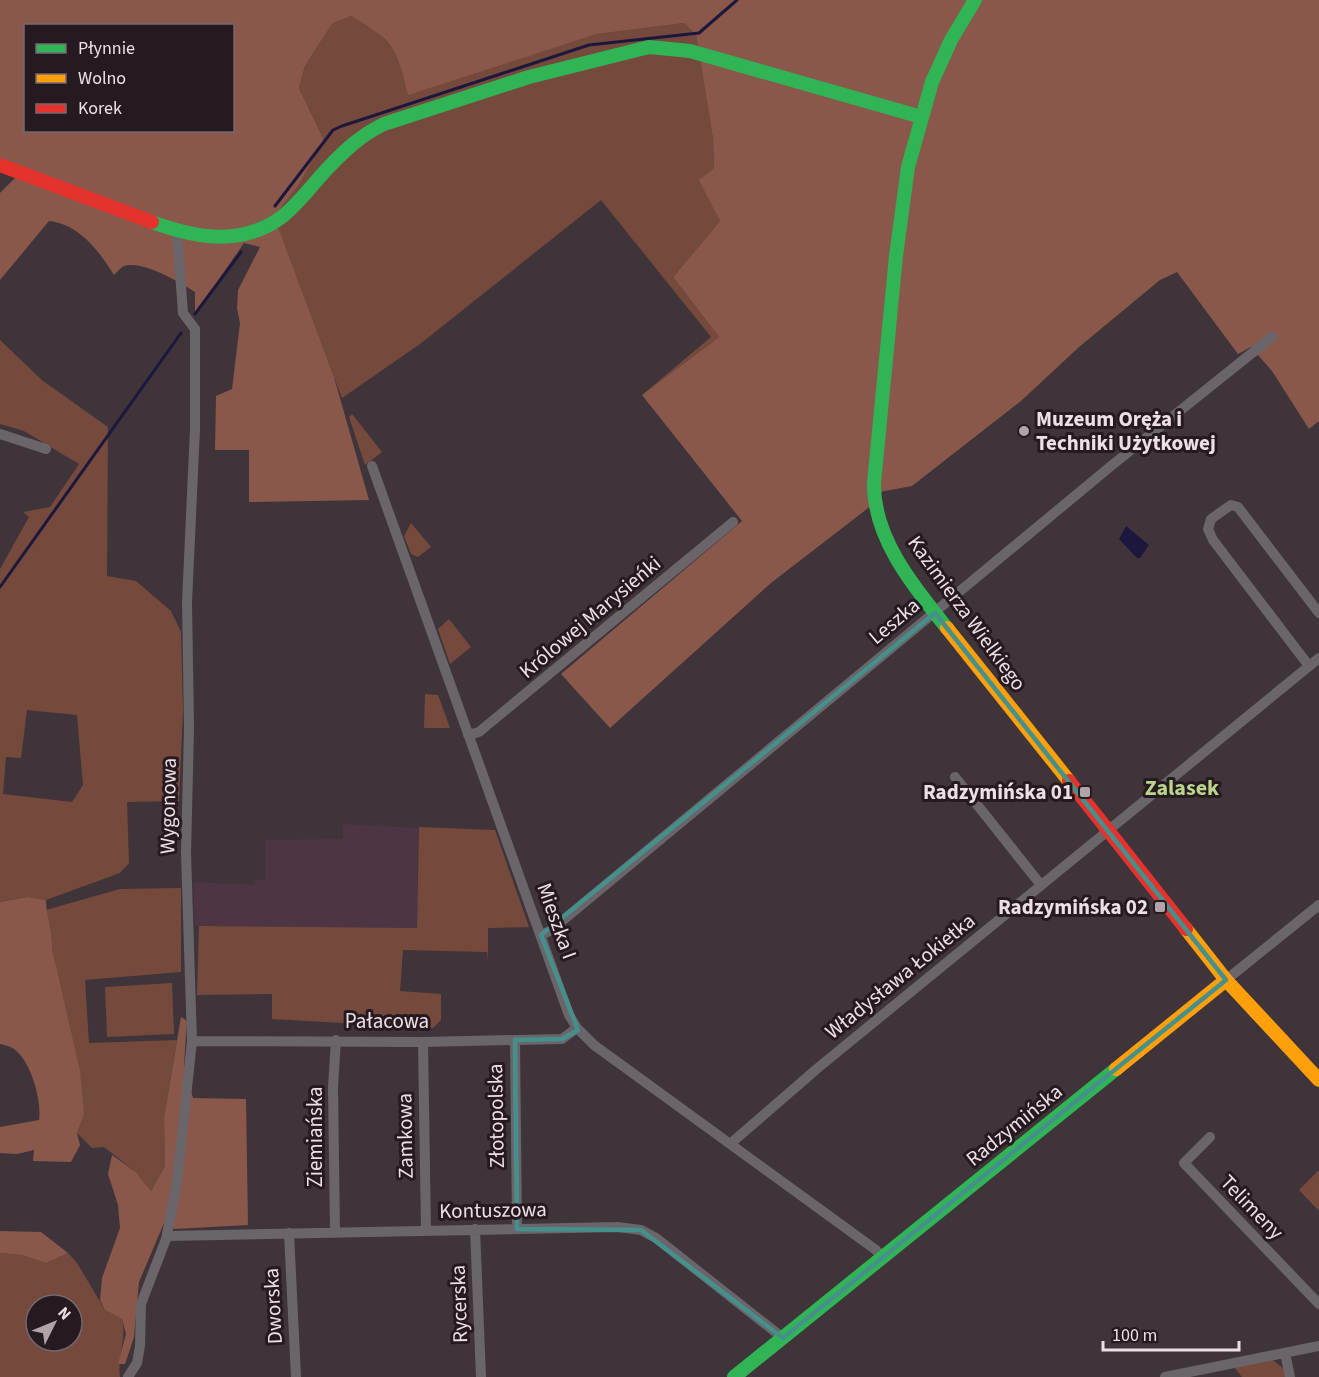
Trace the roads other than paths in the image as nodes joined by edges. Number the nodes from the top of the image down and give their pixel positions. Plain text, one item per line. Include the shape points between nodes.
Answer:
1 (975, 0) edge
2 (918, 116) junction
3 (0, 165) edge
4 (177, 231) junction
5 (1272, 337) dead end
6 (0, 434) edge
7 (46, 449) dead end
8 (372, 466) dead end
9 (733, 522) dead end
10 (935, 613) junction
11 (1319, 613) edge
12 (1319, 658) edge
13 (1309, 666) junction
14 (468, 735) junction
15 (955, 777) dead end
16 (1108, 831) junction
17 (1041, 885) junction
18 (1318, 906) edge
19 (541, 935) junction
20 (1226, 980) junction
21 (577, 1028) junction
22 (336, 1040) junction
23 (515, 1040) junction
24 (192, 1041) junction
25 (423, 1042) junction
26 (1319, 1080) edge
27 (1210, 1137) dead end
28 (730, 1144) junction
29 (517, 1228) junction
30 (476, 1229) junction
31 (426, 1230) junction
32 (289, 1233) junction
33 (334, 1233) junction
34 (167, 1236) junction
35 (883, 1258) junction
36 (1319, 1304) edge
37 (783, 1338) junction
38 (1319, 1346) edge
39 (1285, 1353) junction
40 (128, 1377) edge
41 (296, 1377) edge
42 (481, 1377) edge
43 (734, 1377) edge
44 (1165, 1377) edge
45 (1290, 1377) edge

1 - 2 street, Kazimierza Wielkiego via 958,27
2 - 4 street via 690,51 666,47 639,49 529,76 376,128 347,148 290,210 257,231 222,238
2 - 10 street, Kazimierza Wielkiego via 905,180 874,493 883,531 896,559
3 - 4 street
4 - 24 street, Wygonowa via 183,314 195,329 187,602 186,853
5 - 10 street, Leszka
6 - 7 street
8 - 14 street, Mieszka I
9 - 14 street, Królowej Marysieńki via 480,732
10 - 16 street, Kazimierza Wielkiego
10 - 19 street, Leszka
11 - 13 street via 1238,507 1231,505 1211,519 1208,529 1214,540
12 - 13 street, Władysława Łokietka
13 - 16 street, Władysława Łokietka
14 - 19 street, Mieszka I
15 - 17 street
16 - 17 street, Władysława Łokietka
16 - 20 street, Kazimierza Wielkiego
17 - 28 street, Władysława Łokietka
18 - 20 street, Radzymińska
19 - 21 street, Mieszka I
20 - 26 street, Kazimierza Wielkiego
20 - 35 street, Radzymińska
21 - 23 street, Pałacowa via 562,1039
21 - 28 street, Mieszka I via 594,1045
22 - 24 street, Pałacowa
22 - 25 street, Pałacowa
22 - 33 street, Ziemiańska
23 - 25 street, Pałacowa
23 - 29 street, Złotopolska
24 - 34 street, Wygonowa via 177,1182
25 - 31 street, Zamkowa
27 - 36 street, Telimeny via 1184,1163
28 - 35 street, Mieszka I
29 - 30 street, Kontuszowa
29 - 37 street, Kontuszowa via 641,1230 675,1252
30 - 31 street, Kontuszowa
30 - 42 street, Rycerska
31 - 33 street, Kontuszowa
32 - 33 street, Kontuszowa
32 - 34 street, Kontuszowa
32 - 41 street, Dworska
34 - 40 street, Wygonowa via 141,1304 137,1363
35 - 37 street, Radzymińska
37 - 43 street, Radzymińska
38 - 39 street
39 - 44 street
39 - 45 street

